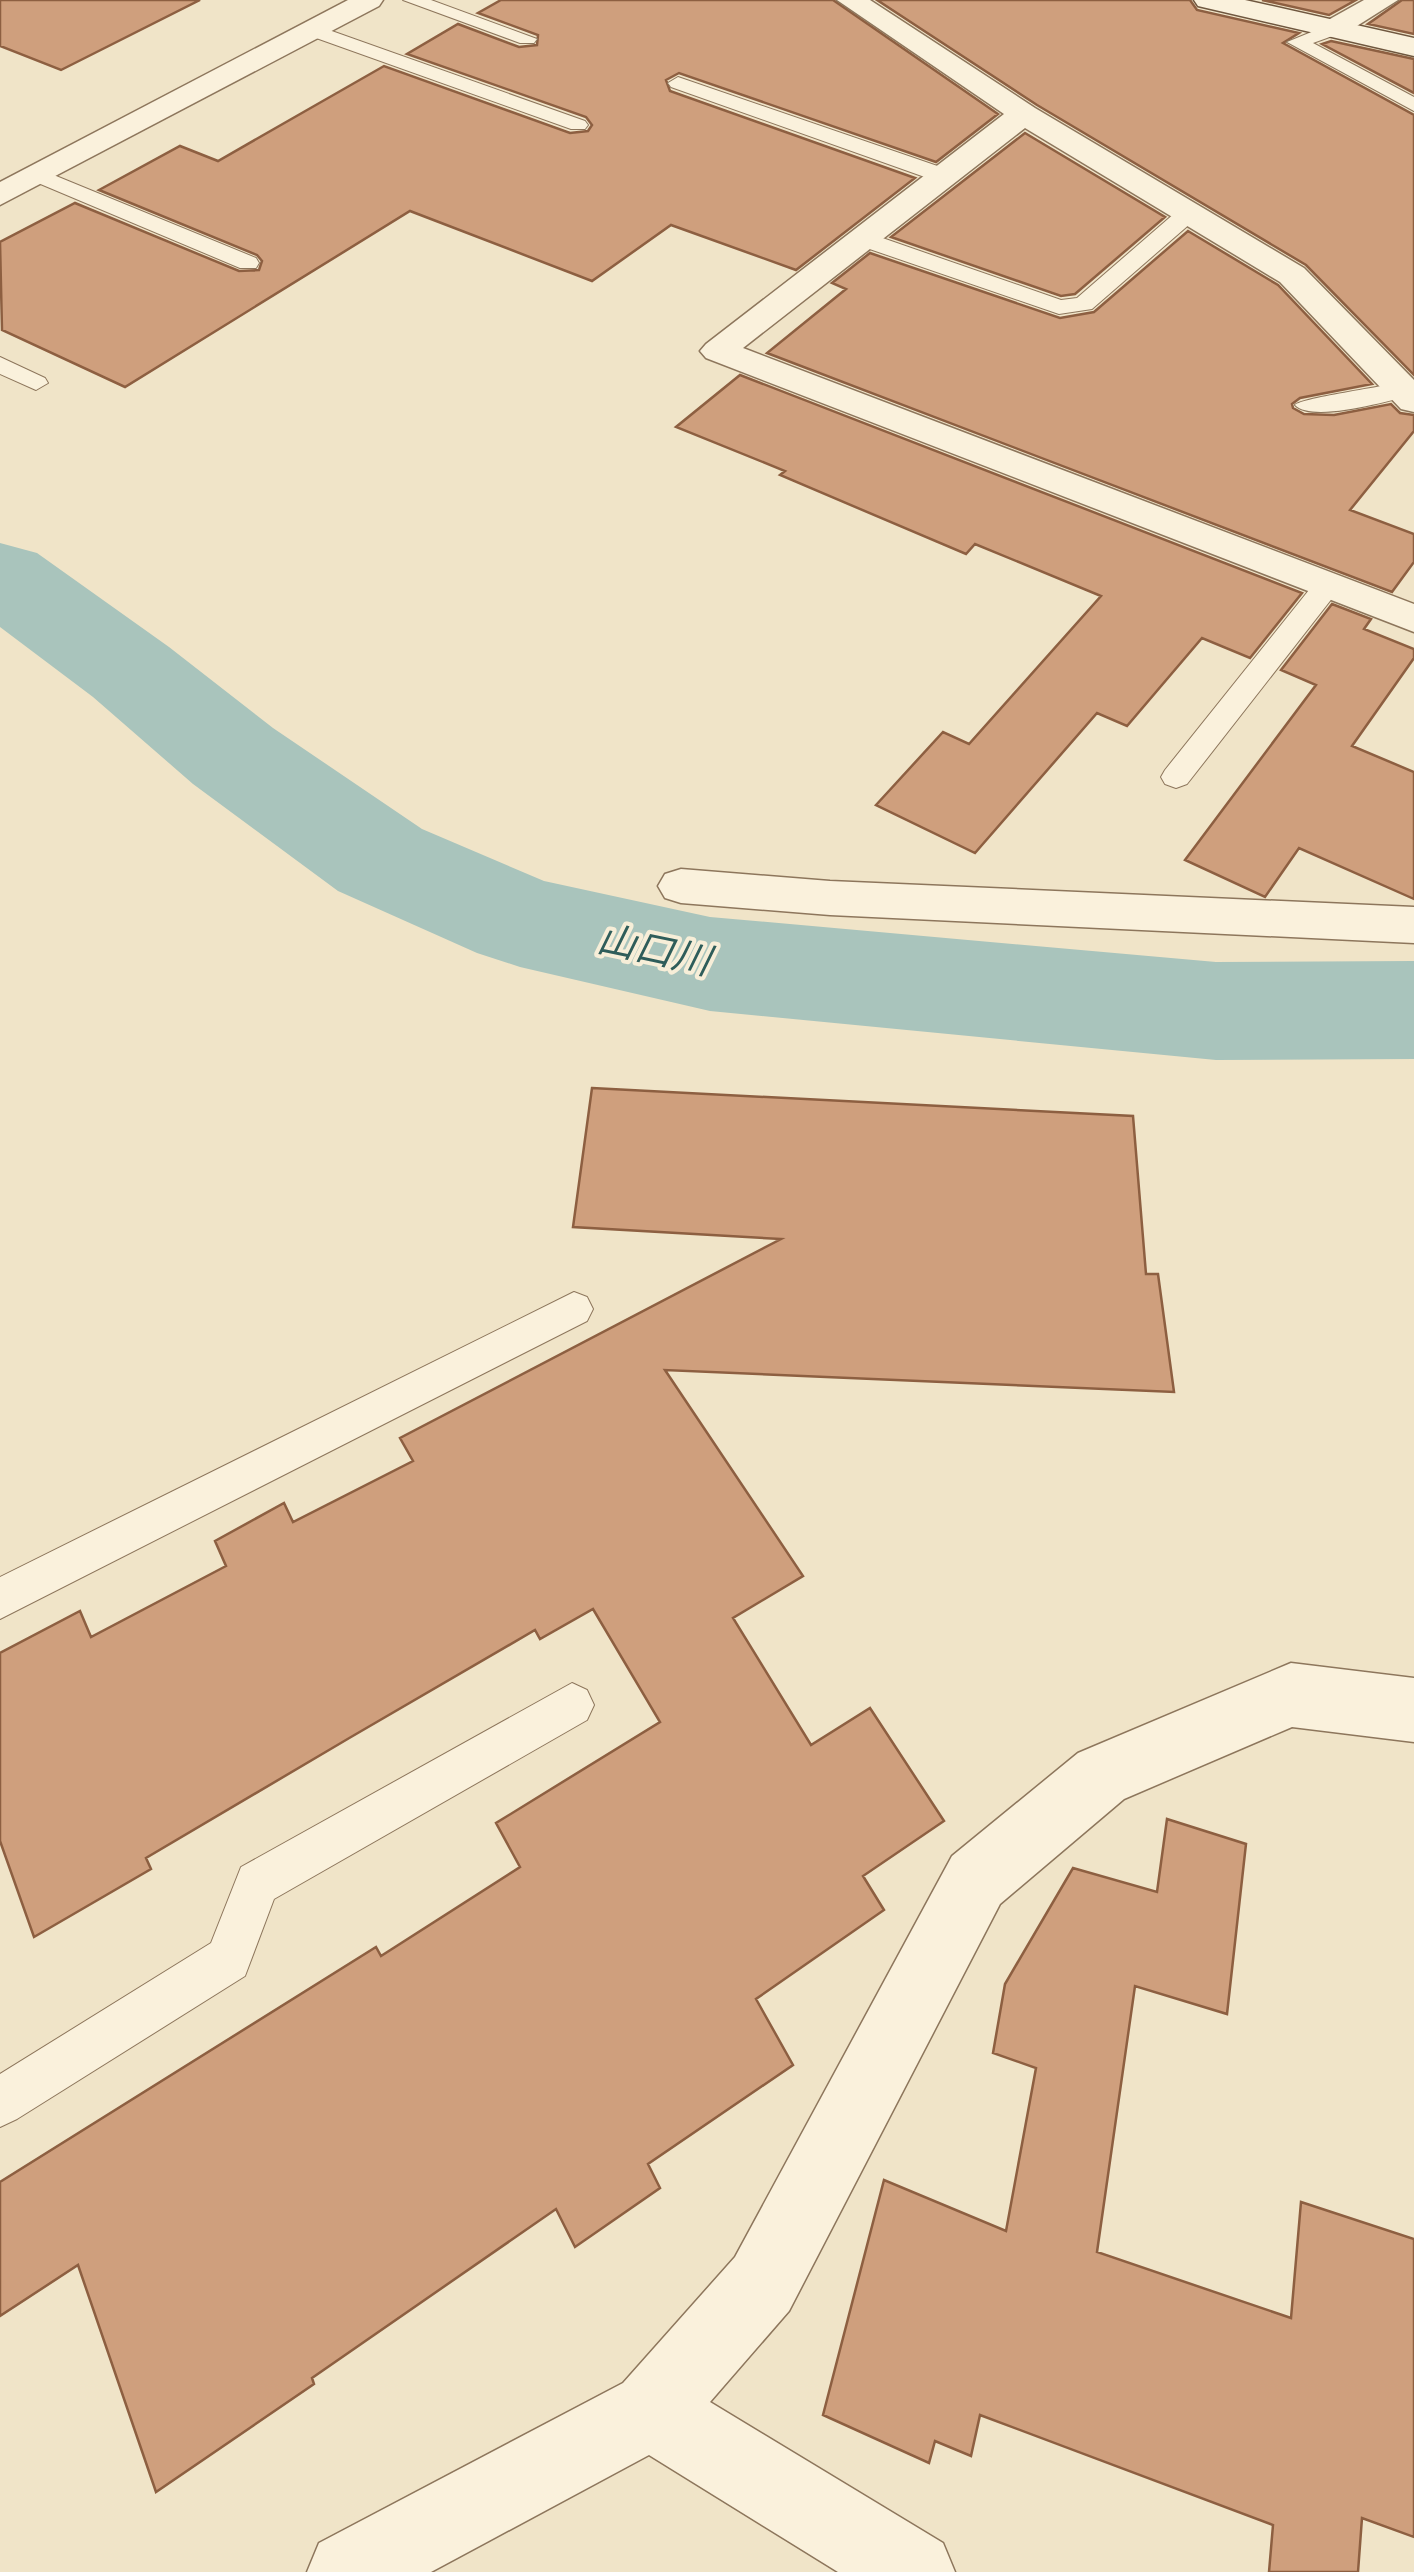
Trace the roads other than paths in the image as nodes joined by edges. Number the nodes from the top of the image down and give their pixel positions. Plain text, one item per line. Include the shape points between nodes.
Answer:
1 (368, 0) edge
2 (412, 0) edge
3 (851, 0) edge
4 (1208, 0) edge
5 (1384, 0) edge
6 (312, 30) junction
7 (1332, 30) junction
8 (527, 39) dead end
9 (1414, 47) edge
10 (678, 83) dead end
11 (1414, 105) edge
12 (1024, 114) junction
13 (578, 125) dead end
14 (39, 175) junction
15 (944, 176) junction
16 (0, 194) edge
17 (1192, 211) junction
18 (863, 239) junction
19 (248, 263) dead end
20 (0, 364) edge
21 (36, 382) dead end
22 (1410, 392) edge
23 (1307, 405) dead end
24 (1326, 586) junction
25 (1414, 619) edge
26 (1176, 777) dead end
27 (681, 886) dead end
28 (1414, 925) edge
29 (574, 1309) dead end
30 (0, 1599) edge
31 (572, 1705) dead end
32 (1414, 1710) edge
33 (0, 2102) edge
34 (651, 2412) junction
35 (348, 2572) edge
36 (914, 2572) edge

1 - 6 street
2 - 8 lane
3 - 12 street
4 - 7 street
5 - 7 street
6 - 13 lane
6 - 14 street
7 - 9 street
7 - 11 lane via 1298,42
10 - 15 lane
12 - 15 street
12 - 17 street
14 - 16 street
14 - 19 lane
15 - 18 street
17 - 18 lane via 1084,304 1059,306
17 - 22 street via 1292,275
18 - 24 street via 718,351
20 - 21 lane
22 - 23 lane
24 - 25 street
24 - 26 lane
27 - 28 street
29 - 30 lane
31 - 33 lane via 257,1883 228,1959
32 - 34 street via 1290,1695 1101,1776 976,1880 762,2284
34 - 35 street
34 - 36 street

